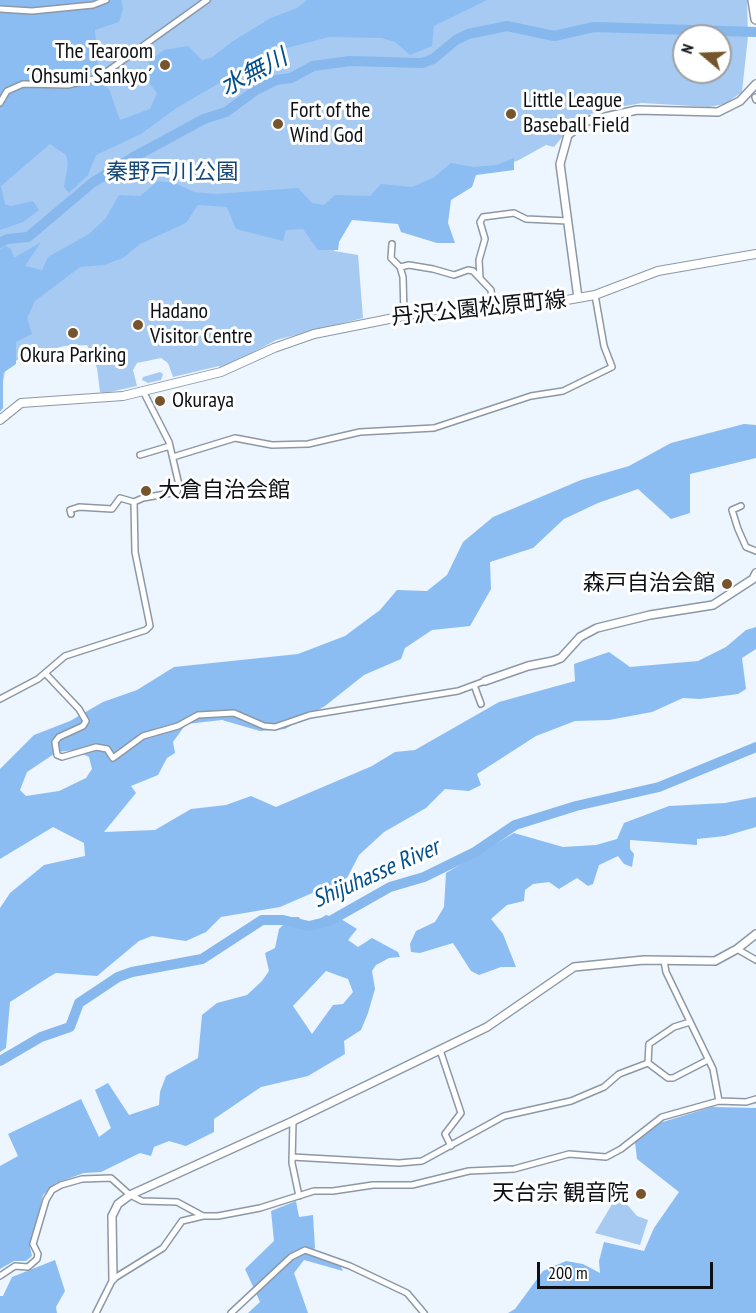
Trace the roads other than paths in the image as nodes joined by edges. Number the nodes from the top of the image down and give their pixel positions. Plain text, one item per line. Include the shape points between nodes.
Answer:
1 (106, 0) edge
2 (207, 0) edge
3 (753, 0) edge
4 (0, 9) edge
5 (756, 19) edge
6 (756, 84) edge
7 (0, 103) edge
8 (568, 221) junction
9 (392, 244) dead end
10 (755, 253) edge
11 (400, 267) junction
12 (480, 278) junction
13 (595, 295) junction
14 (578, 298) junction
15 (493, 306) junction
16 (404, 315) junction
17 (143, 391) junction
18 (0, 420) edge
19 (170, 446) junction
20 (140, 455) dead end
21 (173, 457) junction
22 (135, 502) junction
23 (741, 506) dead end
24 (71, 514) dead end
25 (756, 551) edge
26 (756, 576) edge
27 (45, 673) junction
28 (485, 681) joint
29 (474, 685) junction
30 (0, 699) edge
31 (481, 704) dead end
32 (756, 934) edge
33 (737, 949) junction
34 (756, 960) edge
35 (664, 961) junction
36 (690, 1022) junction
37 (440, 1050) junction
38 (708, 1060) junction
39 (648, 1063) junction
40 (756, 1099) edge
41 (719, 1101) junction
42 (293, 1121) junction
43 (451, 1146) junction
44 (292, 1157) junction
45 (130, 1195) junction
46 (299, 1196) junction
47 (203, 1216) junction
48 (0, 1276) edge
49 (113, 1279) junction
50 (96, 1313) edge
51 (231, 1313) edge
52 (424, 1313) edge

1 - 4 street via 93,5 32,11
2 - 7 street via 108,72 88,82 23,84 12,87
3 - 5 highway
6 - 8 street via 740,101 718,112 637,110 587,121 576,128 564,145 560,164
8 - 12 street via 526,219 514,213 483,216 480,222 485,239 479,260
8 - 14 street
9 - 11 street via 391,258
10 - 13 main road, 丹沢公園松原町線 via 658,271
11 - 12 street via 433,268 454,275 468,270
11 - 16 street
12 - 15 street via 491,290
13 - 14 main road, 丹沢公園松原町線
13 - 21 street via 612,367 563,392 531,396 434,428 360,432 308,444 272,445 235,438
14 - 15 main road, 丹沢公園松原町線
15 - 16 main road, 丹沢公園松原町線
16 - 17 main road, 丹沢公園松原町線 via 294,340 231,369
17 - 18 main road, 丹沢公園松原町線 via 21,403
17 - 19 street
19 - 20 street
19 - 21 street
21 - 22 street via 177,492
22 - 24 street via 120,498 112,509 79,507 70,510
22 - 27 street via 135,552 150,626 65,656
23 - 25 street via 732,510 738,529 746,547
26 - 28 street via 713,605 597,628 580,637 553,662
27 - 29 street via 86,721 55,742 57,754 62,757 96,747 107,749 113,758 143,736 198,716 234,713 275,727 310,715 458,691
27 - 30 street
28 - 29 street
29 - 31 street
32 - 33 street
33 - 34 street
33 - 35 street via 715,961
35 - 36 street
35 - 37 street via 574,967 501,1019
36 - 38 street
36 - 39 street via 674,1027 649,1044
37 - 42 street
37 - 43 street via 461,1113 445,1134
38 - 39 street via 673,1078
38 - 41 street
39 - 43 street via 571,1101 504,1116
40 - 41 street
41 - 46 street via 662,1118 606,1157 569,1154 514,1168 469,1171 411,1185 374,1185
42 - 44 street
42 - 45 street
43 - 44 street via 431,1158 411,1163
44 - 46 street
45 - 47 street via 142,1202 177,1202
45 - 48 street via 116,1180 102,1176 52,1190 33,1244 37,1259 28,1267 15,1266
45 - 49 street via 118,1204 112,1216
46 - 47 street via 260,1208
47 - 49 street via 182,1221 163,1248
49 - 50 street
51 - 52 street via 291,1257 308,1250 407,1293

